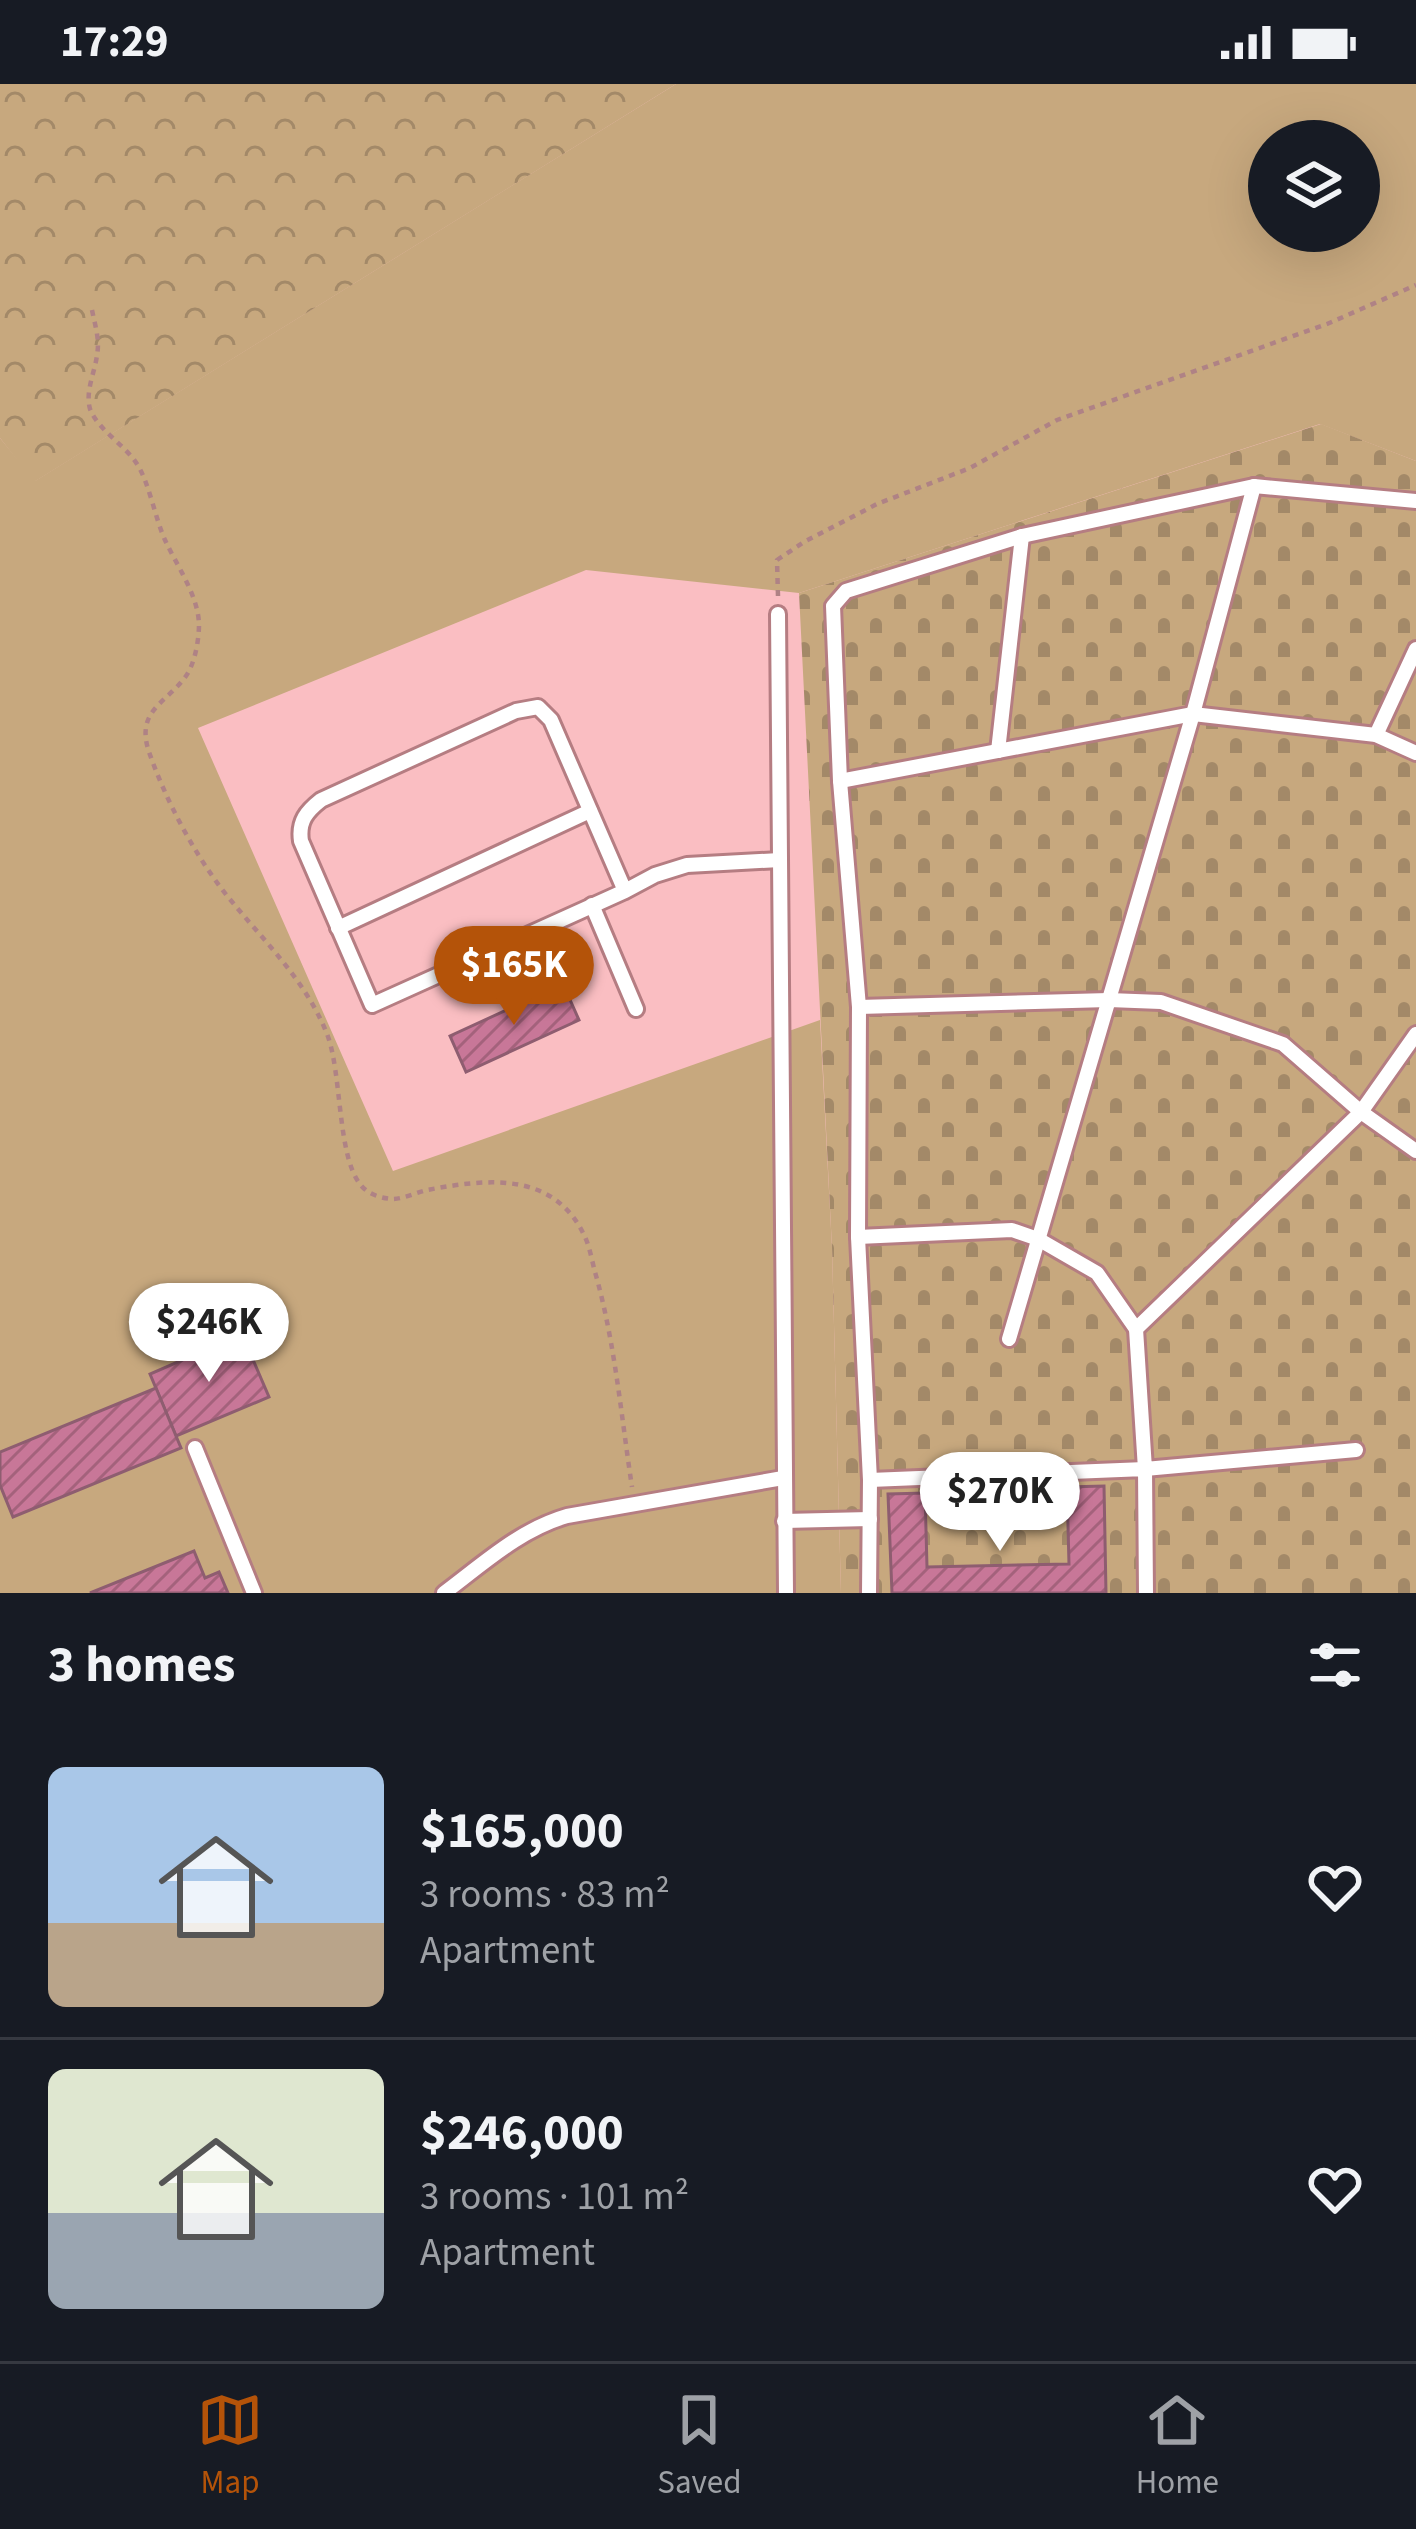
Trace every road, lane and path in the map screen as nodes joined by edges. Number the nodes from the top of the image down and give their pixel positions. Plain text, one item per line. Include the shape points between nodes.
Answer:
1 (1416, 285) edge
2 (1254, 486) junction
3 (1416, 501) edge
4 (1022, 536) junction
5 (778, 614) joint
6 (1416, 649) edge
7 (1193, 714) junction
8 (1376, 735) junction
9 (998, 751) junction
10 (1416, 753) edge
11 (840, 781) junction
12 (590, 811) junction
13 (780, 860) junction
14 (625, 890) junction
15 (592, 905) junction
16 (338, 928) junction
17 (1108, 1000) junction
18 (859, 1007) junction
19 (636, 1009) dead end
20 (1416, 1034) edge
21 (1361, 1112) junction
22 (1416, 1150) edge
23 (858, 1237) junction
24 (1038, 1240) junction
25 (1136, 1329) junction
26 (1009, 1339) dead end
27 (195, 1448) dead end
28 (1356, 1450) dead end
29 (1145, 1469) junction
30 (783, 1478) junction
31 (870, 1480) junction
32 (869, 1520) junction
33 (784, 1521) junction
34 (254, 1593) edge
35 (444, 1593) edge
36 (786, 1593) edge
37 (869, 1593) edge
38 (1146, 1593) edge

1 - 5 path via 1057,420 970,468 877,503 778,560
2 - 3 lane
2 - 4 lane
2 - 7 lane
4 - 9 lane
4 - 11 lane via 846,592 833,606
5 - 13 lane
6 - 8 lane
7 - 8 lane
7 - 9 lane
7 - 17 lane
8 - 10 lane
9 - 11 lane
11 - 18 lane
12 - 14 lane
12 - 16 lane
12 - 16 lane via 538,707 321,800 299,832
13 - 14 lane via 687,865
13 - 30 lane
14 - 15 lane
15 - 16 lane via 372,1005
15 - 19 lane
17 - 18 lane
17 - 21 lane via 1161,1002 1282,1044
17 - 24 lane
18 - 23 lane
20 - 21 lane
21 - 22 lane
21 - 25 lane
23 - 24 lane via 1012,1230
23 - 31 lane
24 - 25 lane via 1097,1274
24 - 26 lane
25 - 29 lane
27 - 34 lane
28 - 29 lane
29 - 31 lane
29 - 38 lane
30 - 33 lane
30 - 35 lane via 544,1522
31 - 32 lane
32 - 33 lane
32 - 37 lane
33 - 36 lane

